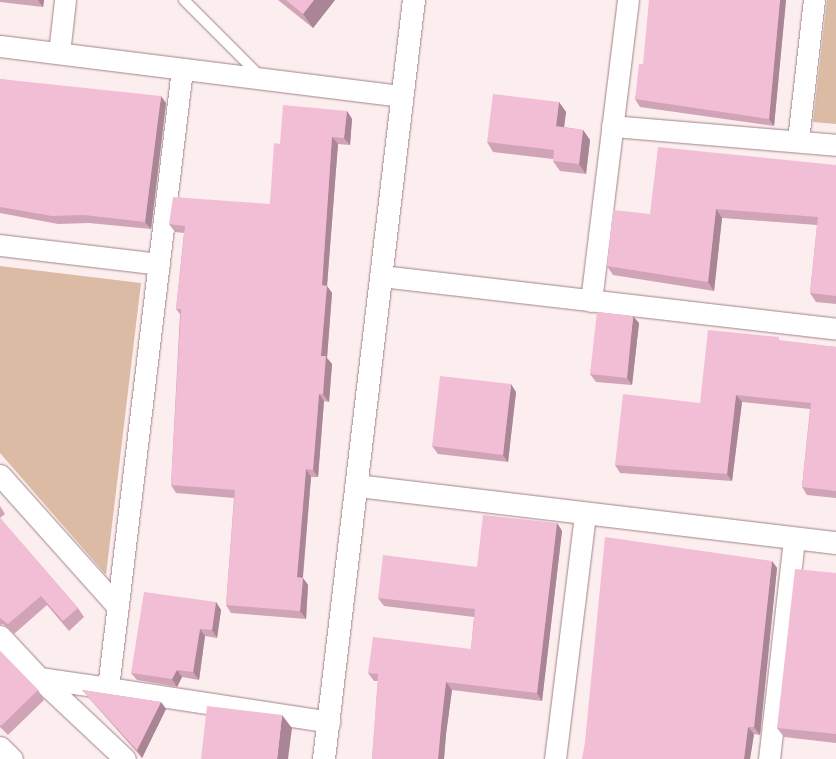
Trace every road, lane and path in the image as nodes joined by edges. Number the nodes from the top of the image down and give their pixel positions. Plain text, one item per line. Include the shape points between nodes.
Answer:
1 (65, 0) edge
2 (184, 0) edge
3 (414, 0) edge
4 (628, 0) edge
5 (814, 0) edge
6 (0, 46) edge
7 (59, 53) junction
8 (182, 68) junction
9 (261, 78) junction
10 (402, 96) junction
11 (612, 126) junction
12 (798, 140) junction
13 (836, 145) edge
14 (0, 245) edge
15 (159, 264) junction
16 (381, 276) junction
17 (591, 301) junction
18 (836, 328) edge
19 (0, 475) edge
20 (357, 486) junction
21 (585, 513) junction
22 (794, 538) junction
23 (836, 543) edge
24 (118, 607) junction
25 (0, 636) edge
26 (39, 678) junction
27 (108, 688) junction
28 (329, 722) junction
29 (0, 747) edge
30 (12, 759) edge
31 (125, 759) edge
32 (324, 759) edge
33 (555, 759) edge
34 (769, 759) edge

1 - 7 street
2 - 9 lane
3 - 10 street
4 - 11 street
5 - 12 street
6 - 7 street
7 - 8 street
8 - 9 street
8 - 15 street
9 - 10 street
10 - 16 street
11 - 12 street
11 - 17 street
12 - 13 street
14 - 15 street
15 - 24 street
16 - 17 street
16 - 20 street
17 - 18 street
19 - 24 street
20 - 21 street
20 - 28 street
21 - 22 street
21 - 33 street
22 - 23 street
22 - 34 street
24 - 27 street
25 - 26 street
26 - 27 street
26 - 31 street
27 - 28 street
28 - 32 street
29 - 30 street

